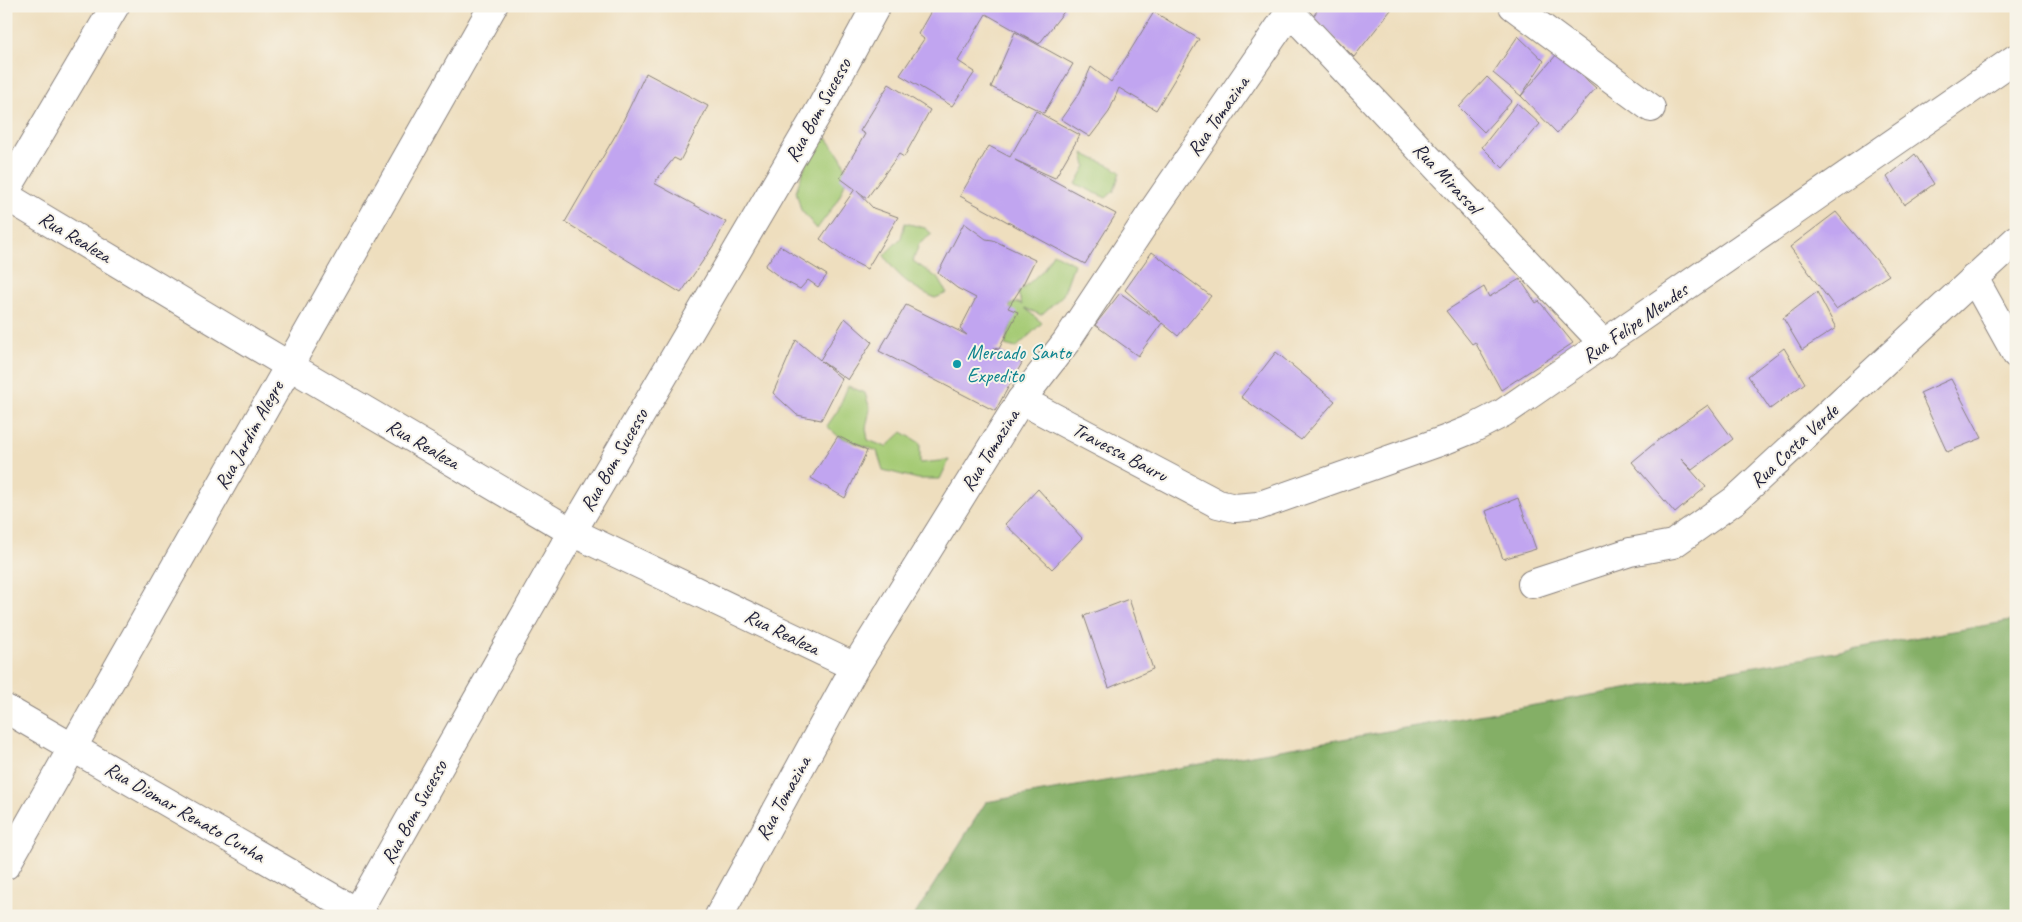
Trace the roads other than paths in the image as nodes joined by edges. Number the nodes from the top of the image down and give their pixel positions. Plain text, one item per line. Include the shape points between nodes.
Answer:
1 (115, 6) edge
2 (493, 6) edge
3 (876, 6) edge
4 (1513, 6) edge
5 (1292, 9) edge
6 (2016, 58) edge
7 (1651, 108) dead end
8 (6, 191) edge
9 (6, 196) edge
10 (2016, 240) edge
11 (1974, 278) junction
12 (1604, 344) junction
13 (2016, 354) edge
14 (288, 365) junction
15 (1021, 400) junction
16 (1218, 504) joint
17 (572, 532) junction
18 (1532, 584) dead end
19 (854, 666) junction
20 (6, 709) edge
21 (74, 747) junction
22 (6, 865) edge
23 (358, 915) edge
24 (719, 916) edge

1 - 8 street
2 - 14 street, Rua Jardim Alegre
3 - 17 street, Rua Bom Sucesso via 822,106
4 - 7 street
5 - 12 street, Rua Mirassol
5 - 15 street, Rua Tomazina via 1066,342
6 - 12 street, Rua Felipe Mendes
9 - 14 street, Rua Realeza
10 - 11 street, Rua Costa Verde
11 - 13 street
11 - 18 street, Rua Costa Verde via 1735,500 1702,525 1673,544 1630,552
12 - 16 street, Rua Felipe Mendes via 1524,400 1472,429 1258,506 1235,508
14 - 17 street, Rua Realeza
14 - 21 street, Rua Jardim Alegre
15 - 16 street, Travessa Bauru
15 - 19 street, Rua Tomazina
17 - 19 street, Rua Realeza
17 - 23 street, Rua Bom Sucesso
19 - 24 street, Rua Tomazina
20 - 21 street, Rua Diomar Renato Cunha
21 - 22 street, Rua Jardim Alegre
21 - 23 street, Rua Diomar Renato Cunha

